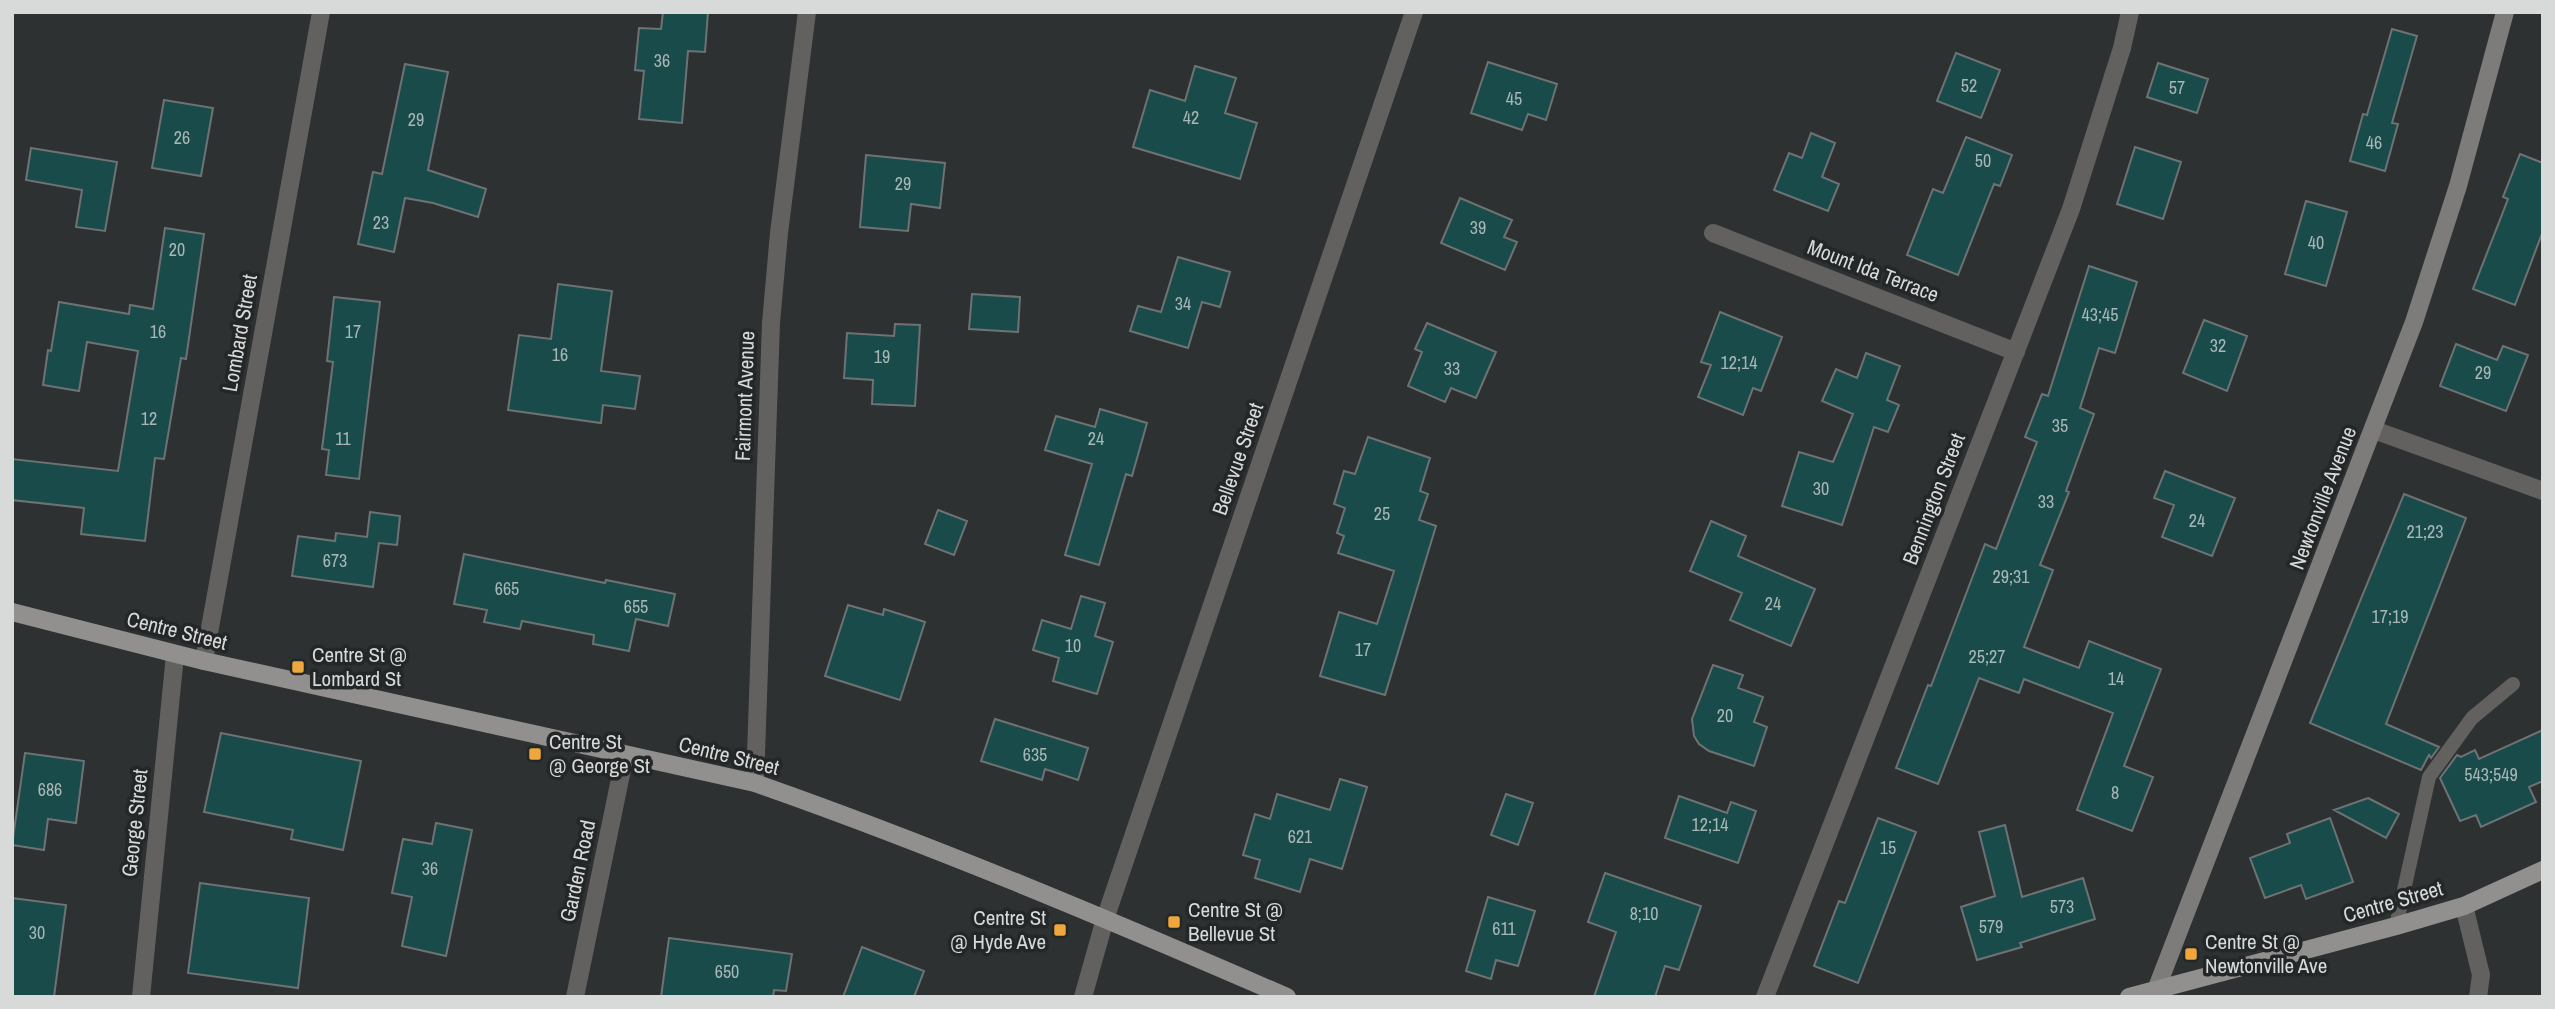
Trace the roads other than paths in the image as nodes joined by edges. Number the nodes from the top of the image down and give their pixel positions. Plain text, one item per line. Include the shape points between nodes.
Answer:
1 (321, 12) edge
2 (807, 12) edge
3 (1414, 12) edge
4 (2130, 12) edge
5 (2505, 12) edge
6 (1713, 233) dead end
7 (2016, 352) junction
8 (2374, 430) junction
9 (2543, 491) edge
10 (12, 612) edge
11 (175, 655) junction
12 (204, 661) junction
13 (2513, 684) dead end
14 (625, 755) junction
15 (755, 783) junction
16 (2543, 870) edge
17 (2464, 906) junction
18 (1105, 919) junction
19 (2396, 926) junction
20 (2156, 990) junction
21 (141, 997) edge
22 (575, 997) edge
23 (1083, 997) edge
24 (1287, 997) edge
25 (1765, 997) edge
26 (2129, 997) edge
27 (2478, 997) edge

1 - 12 street, Lombard Street
2 - 15 street, Fairmont Avenue via 771,323
3 - 18 street, Bellevue Street
4 - 7 street, Bennington Street via 2071,209
5 - 8 main road, Newtonville Avenue via 2458,186
6 - 7 street, Mount Ida Terrace
7 - 25 street, Bennington Street
8 - 9 street
8 - 20 main road, Newtonville Avenue
10 - 11 main road, Centre Street
11 - 12 main road, Centre Street
11 - 21 street, George Street
12 - 14 main road, Centre Street
13 - 19 lane via 2472,719 2429,777
14 - 15 main road, Centre Street
14 - 22 street, Garden Road
15 - 18 main road, Centre Street
16 - 17 main road, Centre Street
17 - 19 main road, Centre Street
17 - 27 street via 2481,975
18 - 23 street, Bellevue Street
18 - 24 main road, Centre Street
19 - 20 main road, Centre Street
20 - 26 main road, Centre Street

